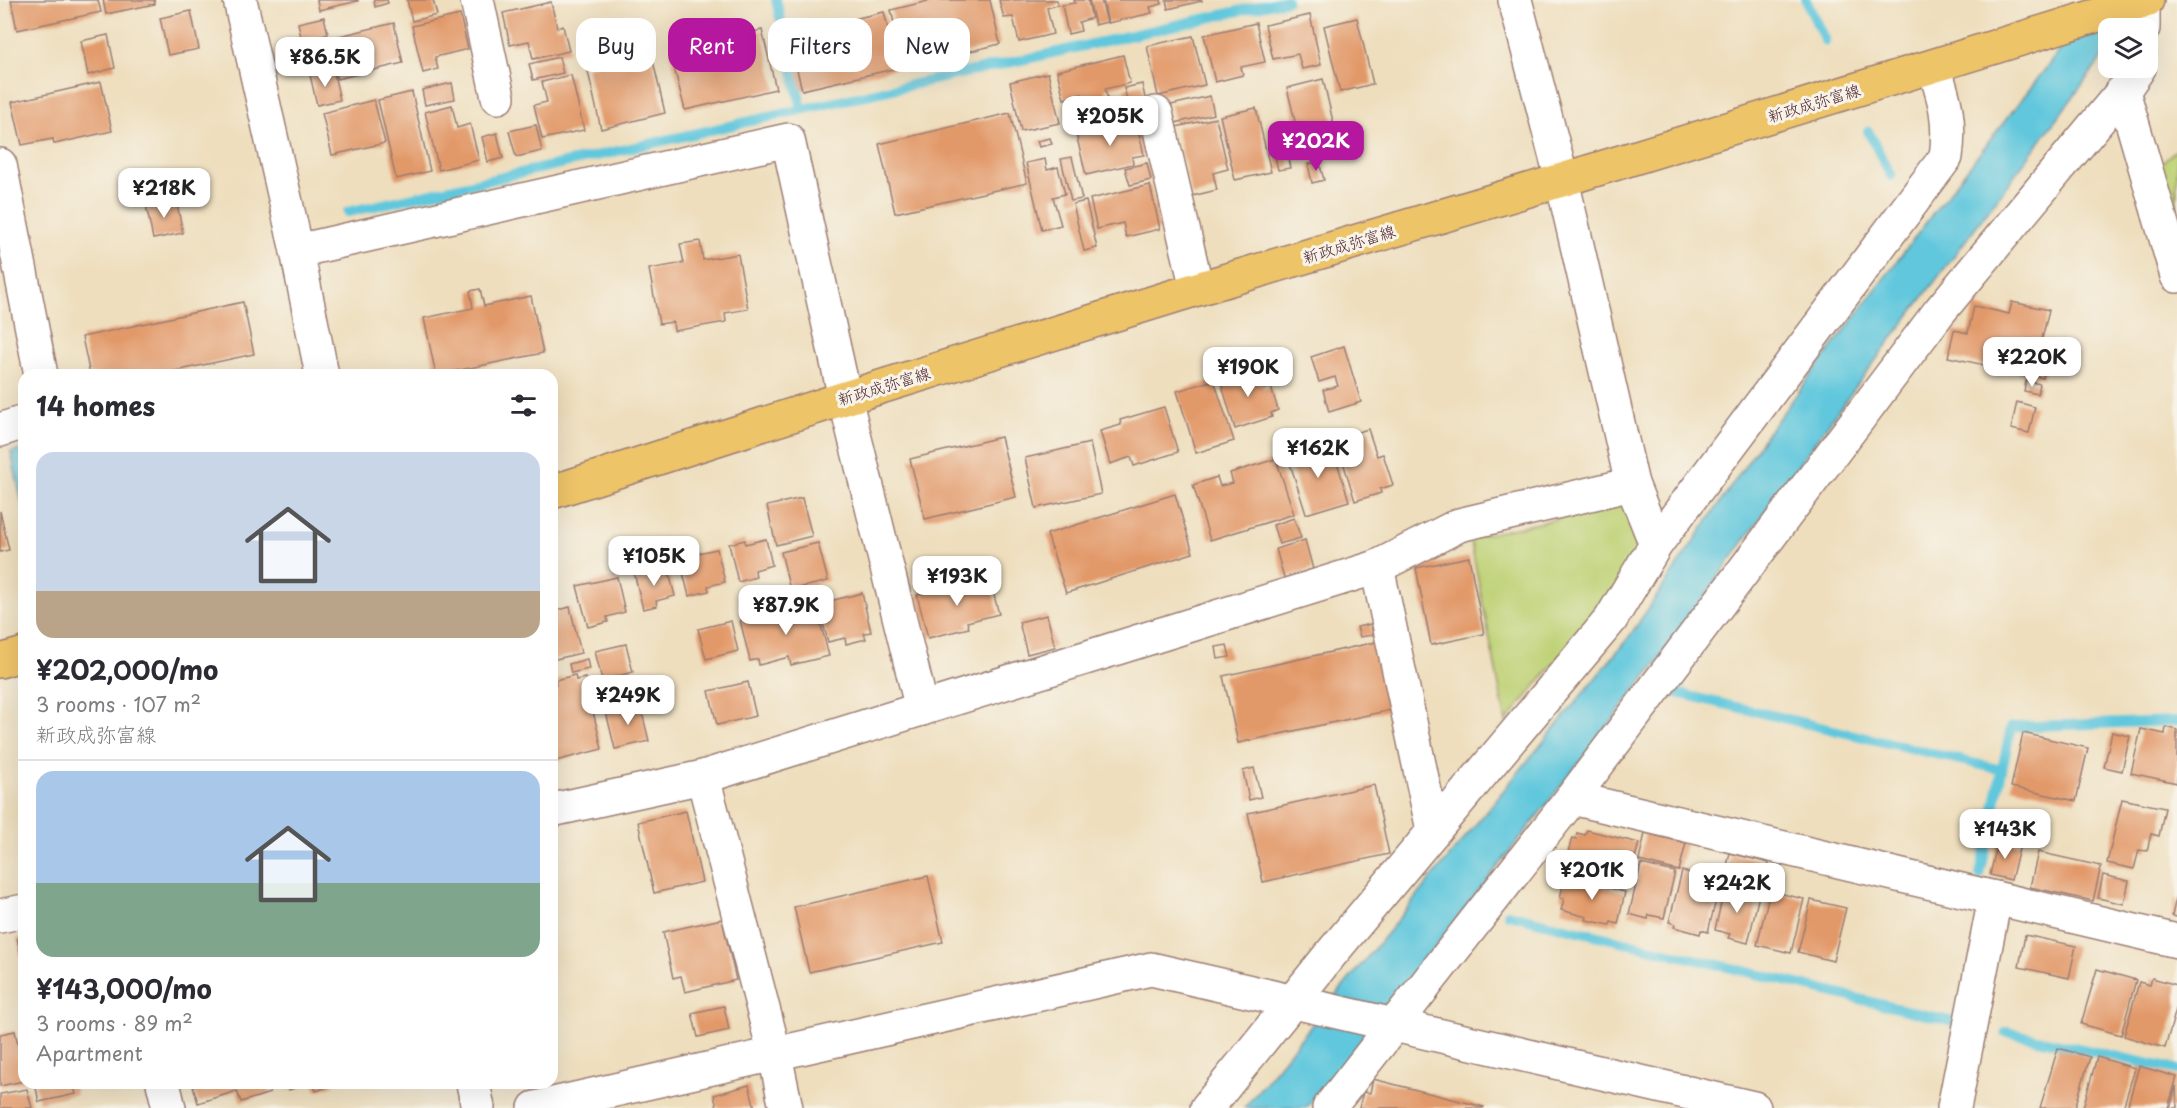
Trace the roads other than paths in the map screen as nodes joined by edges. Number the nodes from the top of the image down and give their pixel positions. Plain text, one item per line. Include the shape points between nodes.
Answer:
1 (240, 0) edge
2 (477, 0) edge
3 (1515, 0) edge
4 (2144, 11) edge
5 (1934, 67) junction
6 (2131, 79) edge
7 (498, 97) dead end
8 (1156, 113) dead end
9 (0, 165) edge
10 (1562, 180) junction
11 (297, 251) junction
12 (2177, 276) edge
13 (1197, 289) junction
14 (40, 369) edge
15 (321, 369) edge
16 (845, 398) junction
17 (18, 424) edge
18 (0, 430) edge
19 (1632, 484) junction
20 (558, 490) edge
21 (1656, 544) junction
22 (1377, 567) junction
23 (18, 656) edge
24 (0, 661) edge
25 (922, 709) junction
26 (703, 777) junction
27 (1572, 798) junction
28 (558, 809) edge
29 (1434, 830) junction
30 (1995, 898) junction
31 (18, 912) edge
32 (0, 916) edge
33 (2177, 941) edge
34 (1291, 1002) junction
35 (1393, 1026) junction
36 (775, 1055) junction
37 (164, 1089) edge
38 (474, 1089) edge
39 (169, 1108) edge
40 (478, 1108) edge
41 (535, 1108) edge
42 (786, 1108) edge
43 (1207, 1108) edge
44 (1329, 1108) edge
45 (1754, 1108) edge
46 (1954, 1108) edge

1 - 11 street
2 - 7 street
3 - 10 street
4 - 5 main road, 新政成弥富線 via 2072,21
5 - 10 main road, 新政成弥富線
5 - 21 street via 1947,108 1946,157
6 - 12 street
6 - 27 street via 1939,312
8 - 13 street
9 - 14 street
10 - 13 main road, 新政成弥富線
10 - 19 street
11 - 15 street
11 - 16 street via 788,140
13 - 16 main road, 新政成弥富線
16 - 20 main road, 新政成弥富線
16 - 25 street
17 - 18 street
19 - 21 street
19 - 22 street via 1459,525
21 - 29 street via 1611,619
22 - 25 street
22 - 29 street
23 - 24 main road
25 - 26 street
26 - 28 street
26 - 36 street
27 - 30 street
27 - 35 street
29 - 34 street
30 - 33 street
30 - 46 street
31 - 32 street
34 - 35 street
34 - 36 street via 1151,969
34 - 43 street
35 - 44 street
35 - 45 street
36 - 41 street
36 - 42 street
37 - 39 street
38 - 40 street

